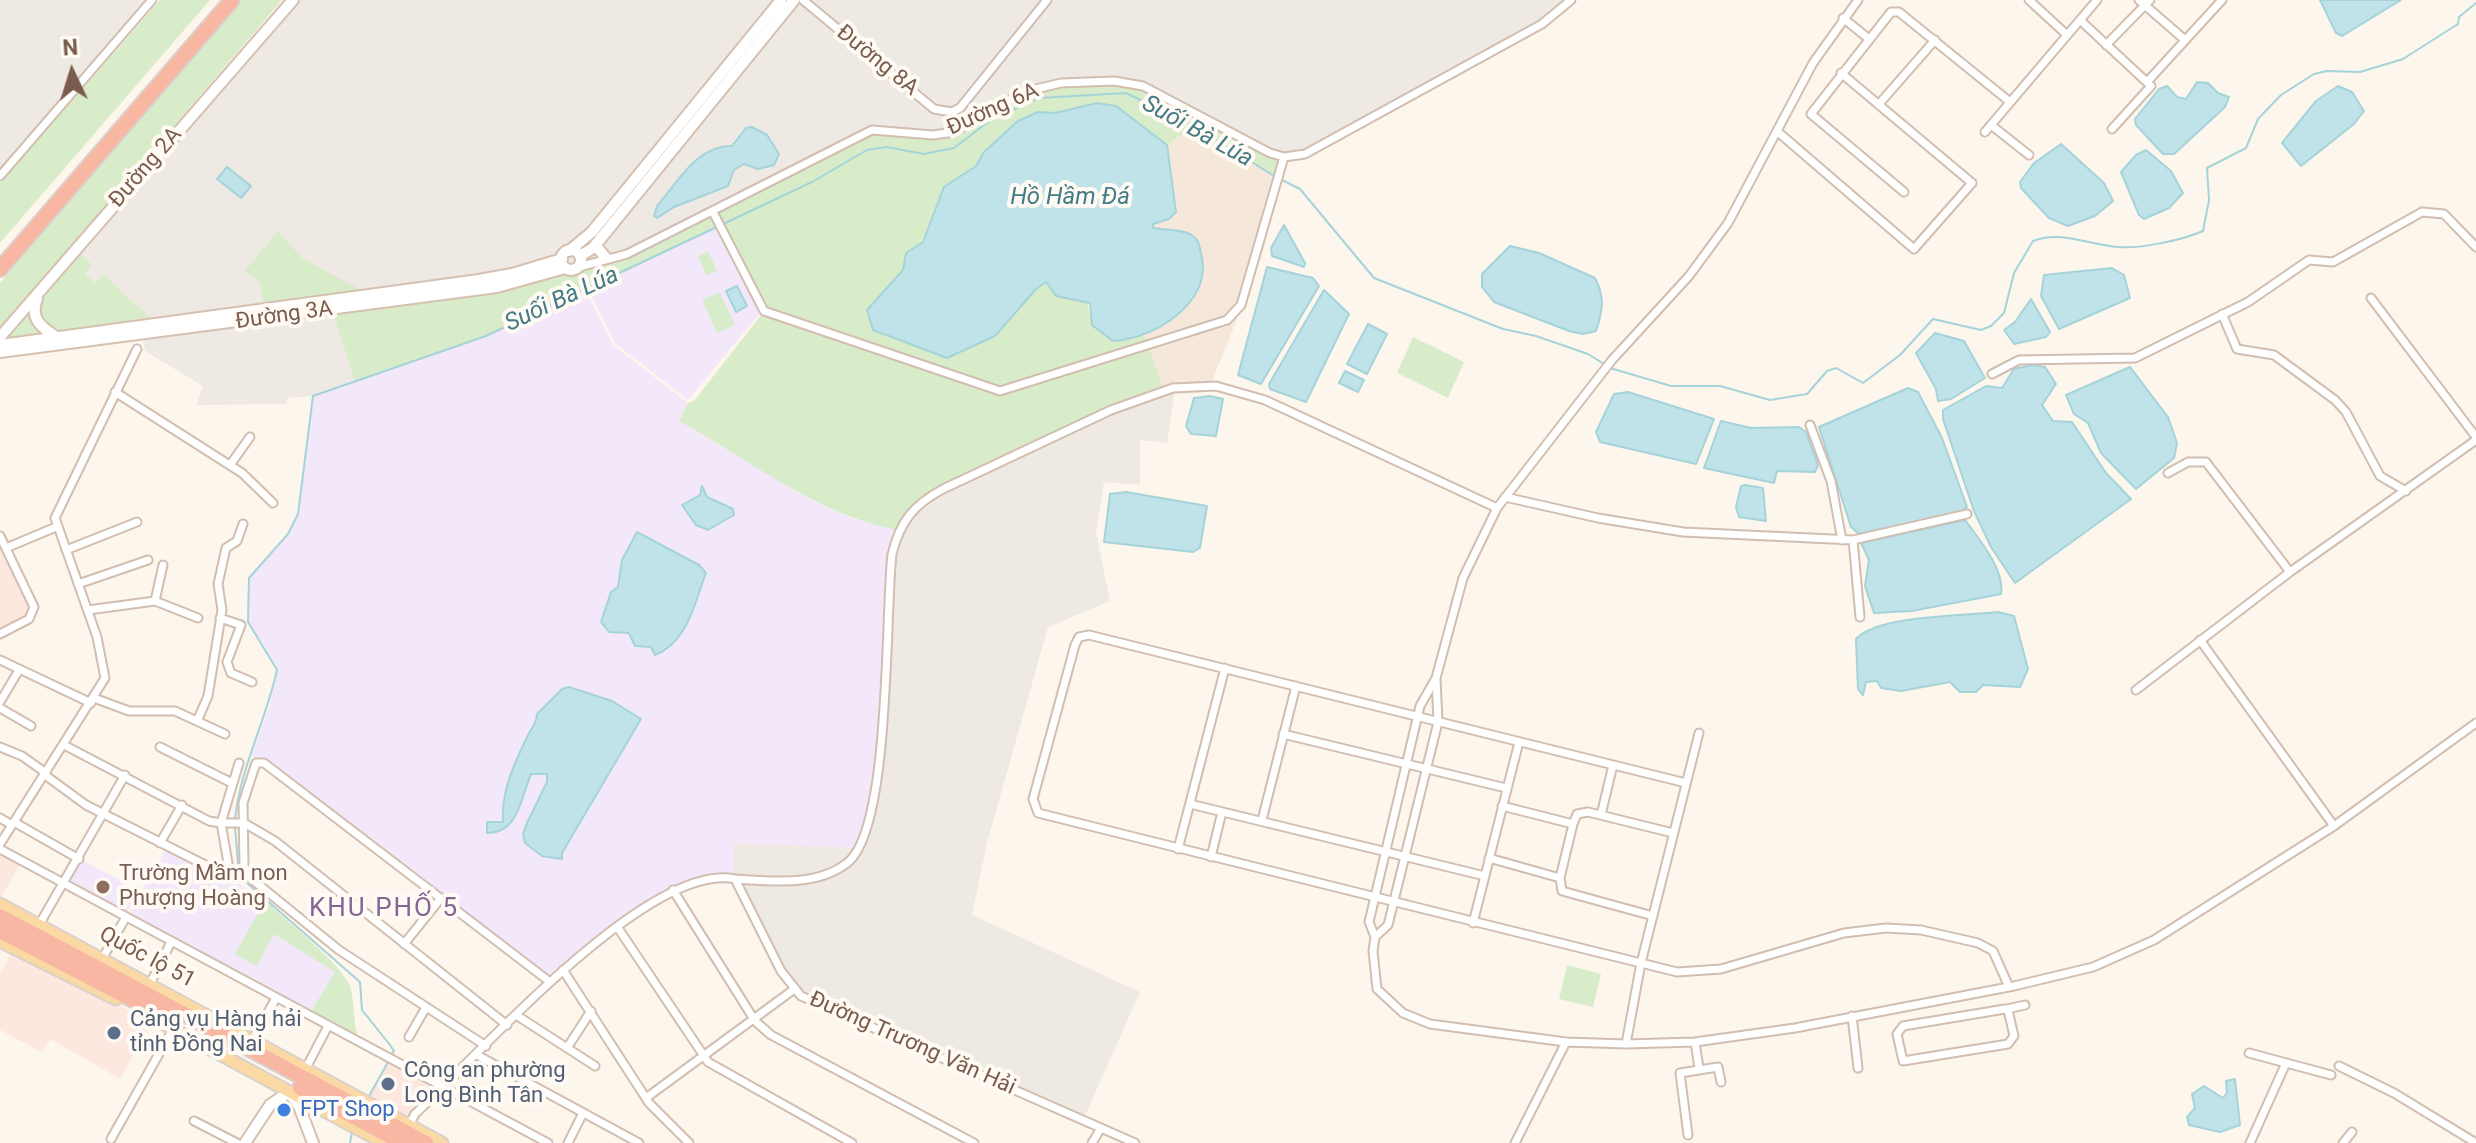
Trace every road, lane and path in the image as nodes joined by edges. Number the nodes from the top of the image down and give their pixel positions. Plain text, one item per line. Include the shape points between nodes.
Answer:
1 (152, 0) edge
2 (221, 0) edge
3 (232, 0) edge
4 (293, 0) edge
5 (781, 0) edge
6 (794, 0) edge
7 (803, 0) edge
8 (1047, 0) edge
9 (1571, 0) edge
10 (1858, 0) edge
11 (2029, 0) edge
12 (2097, 0) edge
13 (2222, 0) edge
14 (2144, 2) edge
15 (1843, 18) junction
16 (2080, 20) junction
17 (2067, 35) junction
18 (1869, 39) junction
19 (1935, 40) junction
20 (2185, 40) junction
21 (2106, 45) junction
22 (1841, 73) junction
23 (2147, 82) junction
24 (2010, 102) junction
25 (1879, 104) junction
26 (2112, 129) dead end
27 (1778, 132) junction
28 (2029, 155) dead end
29 (1284, 157) junction
30 (0, 176) edge
31 (1904, 192) dead end
32 (714, 215) junction
33 (595, 245) junction
34 (2476, 247) edge
35 (0, 254) edge
36 (606, 258) junction
37 (565, 259) junction
38 (580, 261) junction
39 (0, 269) edge
40 (40, 292) junction
41 (2371, 298) dead end
42 (345, 302) junction
43 (2222, 314) junction
44 (0, 337) edge
45 (58, 338) junction
46 (0, 345) edge
47 (137, 349) dead end
48 (0, 352) edge
49 (1992, 374) dead end
50 (115, 392) junction
51 (1810, 425) dead end
52 (250, 437) dead end
53 (2476, 438) edge
54 (230, 465) junction
55 (2168, 473) dead end
56 (2406, 491) junction
57 (1505, 497) junction
58 (273, 503) dead end
59 (1497, 508) junction
60 (1967, 514) dead end
61 (137, 522) dead end
62 (243, 524) dead end
63 (56, 527) junction
64 (0, 536) edge
65 (1842, 540) junction
66 (1853, 540) junction
67 (6, 548) junction
68 (66, 550) junction
69 (148, 560) dead end
70 (163, 565) dead end
71 (2290, 572) junction
72 (78, 584) junction
73 (155, 601) junction
74 (88, 610) junction
75 (1860, 617) dead end
76 (198, 618) dead end
77 (220, 618) junction
78 (0, 634) edge
79 (2200, 640) junction
80 (0, 660) edge
81 (1225, 668) junction
82 (19, 670) junction
83 (1436, 678) junction
84 (252, 682) dead end
85 (1296, 686) junction
86 (2136, 690) dead end
87 (93, 701) junction
88 (0, 705) edge
89 (1420, 706) junction
90 (1440, 711) junction
91 (1417, 716) junction
92 (198, 719) junction
93 (1438, 722) junction
94 (2476, 723) edge
95 (31, 726) dead end
96 (1699, 733) dead end
97 (225, 734) dead end
98 (1283, 734) junction
99 (1519, 742) junction
100 (64, 745) junction
101 (0, 747) edge
102 (160, 747) dead end
103 (239, 763) dead end
104 (1406, 764) junction
105 (1613, 765) junction
106 (1426, 769) junction
107 (45, 774) junction
108 (125, 775) junction
109 (232, 783) junction
110 (1686, 783) junction
111 (1506, 788) junction
112 (1190, 804) junction
113 (182, 805) junction
114 (1502, 806) junction
115 (1222, 812) junction
116 (104, 814) junction
117 (1601, 815) junction
118 (0, 818) edge
119 (1262, 820) junction
120 (221, 823) junction
121 (244, 823) junction
122 (13, 824) junction
123 (1573, 824) junction
124 (2334, 826) junction
125 (1673, 833) junction
126 (160, 843) junction
127 (0, 847) edge
128 (1178, 849) junction
129 (1386, 851) junction
130 (1405, 856) junction
131 (1211, 857) junction
132 (1489, 858) junction
133 (79, 859) junction
134 (1485, 876) junction
135 (1560, 878) junction
136 (735, 879) junction
137 (64, 884) junction
138 (673, 890) junction
139 (441, 898) junction
140 (1375, 898) junction
141 (1393, 903) junction
142 (0, 904) edge
143 (0, 916) edge
144 (1653, 916) junction
145 (126, 917) junction
146 (1473, 923) junction
147 (39, 925) junction
148 (618, 928) junction
149 (0, 931) edge
150 (1375, 937) junction
151 (0, 941) edge
152 (171, 942) junction
153 (404, 944) junction
154 (102, 959) junction
155 (1641, 963) junction
156 (563, 970) junction
157 (550, 982) junction
158 (2009, 987) junction
159 (147, 990) junction
160 (793, 990) junction
161 (1956, 996) junction
162 (276, 998) junction
163 (2025, 1005) dead end
164 (425, 1009) junction
165 (2007, 1009) junction
166 (591, 1011) junction
167 (1962, 1014) junction
168 (516, 1015) junction
169 (1852, 1016) junction
170 (755, 1021) junction
171 (507, 1025) junction
172 (328, 1026) junction
173 (173, 1029) junction
174 (409, 1037) dead end
175 (252, 1041) junction
176 (1566, 1042) junction
177 (1695, 1042) junction
178 (1626, 1044) junction
179 (486, 1046) junction
180 (567, 1048) junction
181 (2249, 1053) dead end
182 (477, 1055) junction
183 (701, 1055) junction
184 (2286, 1063) junction
185 (595, 1066) dead end
186 (2339, 1066) dead end
187 (1699, 1068) junction
188 (1858, 1068) dead end
189 (2331, 1075) dead end
190 (297, 1078) junction
191 (1721, 1082) dead end
192 (444, 1087) junction
193 (646, 1098) junction
194 (583, 1113) junction
195 (358, 1114) junction
196 (194, 1121) dead end
197 (1101, 1128) junction
198 (2352, 1132) dead end
199 (1688, 1135) dead end
200 (403, 1137) edge
201 (111, 1139) dead end
202 (237, 1143) edge
203 (245, 1143) edge
204 (313, 1143) edge
205 (384, 1143) edge
206 (426, 1143) edge
207 (442, 1143) edge
208 (548, 1143) edge
209 (568, 1143) edge
210 (639, 1143) edge
211 (689, 1143) edge
212 (852, 1143) edge
213 (974, 1143) edge
214 (1092, 1143) edge
215 (1135, 1143) edge
216 (1515, 1143) edge
217 (2250, 1143) edge
218 (2343, 1143) edge
219 (2476, 1143) edge

1 - 30 street
2 - 35 highway
3 - 39 highway
4 - 40 street, Đường 2A
5 - 37 street, Đường 3A
6 - 33 street
7 - 8 street, Đường 8A via 943,112 960,108
9 - 29 street via 1542,24 1377,116 1305,154
10 - 15 street
11 - 17 street
12 - 16 street
13 - 20 street
14 - 20 street
14 - 21 street
15 - 18 street
15 - 27 street
16 - 17 street
16 - 21 street
17 - 24 street
18 - 19 street via 1896,11
18 - 22 street
19 - 24 street
19 - 25 street
20 - 23 street
21 - 23 street
22 - 25 street
22 - 31 street via 1812,117
23 - 26 street via 2149,92
24 - 28 street via 1988,128
25 - 27 street via 1972,183 1914,249
27 - 57 street via 1716,241 1612,360
29 - 32 street, Đường 6A via 1143,86 1061,83 1003,101 954,132 872,130
29 - 32 street via 1241,305 1227,320 1000,391 767,313 758,305
32 - 36 street, Đường 6A via 627,254
33 - 36 street
33 - 38 street
34 - 43 street via 2444,214 2422,212 2333,262 2309,260
36 - 38 street, Đường 6A via 591,266
37 - 38 street
37 - 38 street
37 - 42 street, Đường 3A via 512,274
40 - 44 street, Đường 2A
40 - 45 street via 35,316
41 - 53 street
42 - 45 street, Đường 3A
42 - 48 street, Đường 3A
43 - 49 street via 2135,358 2019,360
43 - 56 street via 2237,349 2274,355 2335,400 2380,476
45 - 46 street, Đường 3A
47 - 50 street
50 - 54 street
50 - 63 street via 55,515
51 - 65 street via 1831,481
52 - 54 street
53 - 56 street
54 - 58 street
55 - 71 street via 2188,462 2206,462
56 - 71 street
57 - 59 street
57 - 65 street via 1683,532
59 - 83 street via 1463,578
59 - 136 street via 1265,400 1236,389 1195,385 1143,396 943,489 904,520 892,554 877,781 862,845 841,868 804,880
60 - 66 street
61 - 68 street
62 - 77 street via 237,541 226,548 218,588 223,602
63 - 67 street
63 - 68 street
64 - 67 street
65 - 66 street
66 - 75 street
67 - 78 street via 34,607 29,619
68 - 72 street
69 - 72 street
70 - 73 street
71 - 79 street
72 - 74 street
73 - 74 street
73 - 76 street
74 - 87 street via 106,675
77 - 84 street via 241,625 227,662 231,673
77 - 92 street via 209,692
79 - 86 street
79 - 124 street
80 - 82 street
81 - 85 street
81 - 112 street
81 - 128 street via 1089,635 1079,637 1033,799 1038,813
82 - 87 street
82 - 88 street
83 - 89 street
83 - 90 street
85 - 91 street
85 - 98 street
87 - 92 street via 122,709 168,709
87 - 100 street
88 - 95 street
89 - 90 street
89 - 91 street
90 - 93 street
91 - 93 street
91 - 104 street
92 - 97 street
93 - 99 street
93 - 106 street
94 - 124 street
96 - 110 street
98 - 104 street
98 - 119 street
99 - 105 street
99 - 111 street
100 - 107 street
100 - 108 street
101 - 107 street
102 - 109 street
103 - 109 street
104 - 106 street
104 - 129 street
105 - 110 street
105 - 117 street
106 - 111 street
106 - 130 street
107 - 116 street
107 - 122 street
108 - 113 street
108 - 116 street
109 - 120 street
110 - 125 street
111 - 114 street
112 - 115 street
112 - 128 street
113 - 120 street
113 - 126 street
114 - 123 street
114 - 132 street
115 - 119 street
115 - 131 street
116 - 126 street
116 - 133 street
117 - 123 street via 1582,812
117 - 125 street
118 - 122 street
119 - 129 street
120 - 121 street
120 - 126 street via 228,863 221,875
121 - 139 street via 245,791 252,768 260,761
121 - 153 street via 275,841
121 - 164 street via 248,876 324,939
122 - 127 street
122 - 133 street
123 - 135 street
124 - 158 street via 2154,940 2093,967
125 - 144 street
127 - 137 street
128 - 131 street
129 - 130 street
129 - 140 street
130 - 134 street
130 - 141 street
131 - 140 street
132 - 134 street
132 - 135 street
133 - 137 street
134 - 146 street
135 - 144 street via 1562,891
136 - 138 street via 698,880
136 - 160 street, Đường Trương Văn Hải
137 - 145 street
137 - 147 street
138 - 148 street
138 - 170 street
139 - 153 street
139 - 157 street
140 - 141 street
140 - 150 street via 1369,922
141 - 146 street
141 - 150 street via 1388,925
142 - 147 main road, Quốc lộ 51
143 - 159 highway, Quốc lộ 51
144 - 155 street
145 - 152 street
145 - 154 street
146 - 155 street
147 - 154 main road, Quốc lộ 51
148 - 156 street
148 - 183 street
149 - 190 highway, Quốc lộ 51
150 - 176 street via 1372,965 1377,989 1403,1013 1430,1024
151 - 173 main road, Quốc lộ 51
152 - 159 street
152 - 162 street
153 - 171 street
154 - 159 main road, Quốc lộ 51
155 - 158 street via 1677,972 1721,969 1831,937 1886,928 1921,930 1993,951
155 - 178 street
156 - 157 street
156 - 166 street
157 - 168 street
158 - 161 street
159 - 175 main road, Quốc lộ 51
159 - 190 highway, Quốc lộ 51
160 - 170 street
160 - 197 street, Đường Trương Văn Hải
161 - 167 street
161 - 169 street
162 - 172 street
162 - 175 street
163 - 165 street
164 - 174 street
164 - 179 street
165 - 167 street
165 - 167 street via 2014,1036 2008,1044 1903,1061 1897,1034 1903,1026
166 - 180 street
166 - 193 street
168 - 171 street
168 - 180 street
169 - 177 street
169 - 188 street
170 - 183 street
170 - 213 street via 790,1047
171 - 179 street
172 - 190 street
172 - 192 street
173 - 190 main road, Quốc lộ 51
173 - 201 street
175 - 190 main road, Quốc lộ 51
176 - 178 street
176 - 216 street
177 - 178 street
177 - 187 street
179 - 182 street
180 - 185 street
181 - 184 street
182 - 192 street
182 - 194 street
183 - 193 street
183 - 212 street via 718,1070
184 - 189 street
184 - 217 street
186 - 219 street
187 - 191 street via 1718,1067
187 - 199 street via 1679,1076
190 - 195 highway, Quốc lộ 51
190 - 203 street via 270,1105
190 - 204 street via 299,1106
192 - 200 street via 415,1114
192 - 208 street
193 - 211 street
194 - 209 street
194 - 210 street
195 - 200 highway, Quốc lộ 51
195 - 205 main road, Quốc lộ 51
196 - 202 street
197 - 214 street
197 - 215 street, Đường Trương Văn Hải
198 - 218 street
200 - 206 highway, Quốc lộ 51
200 - 207 main road, Quốc lộ 51

